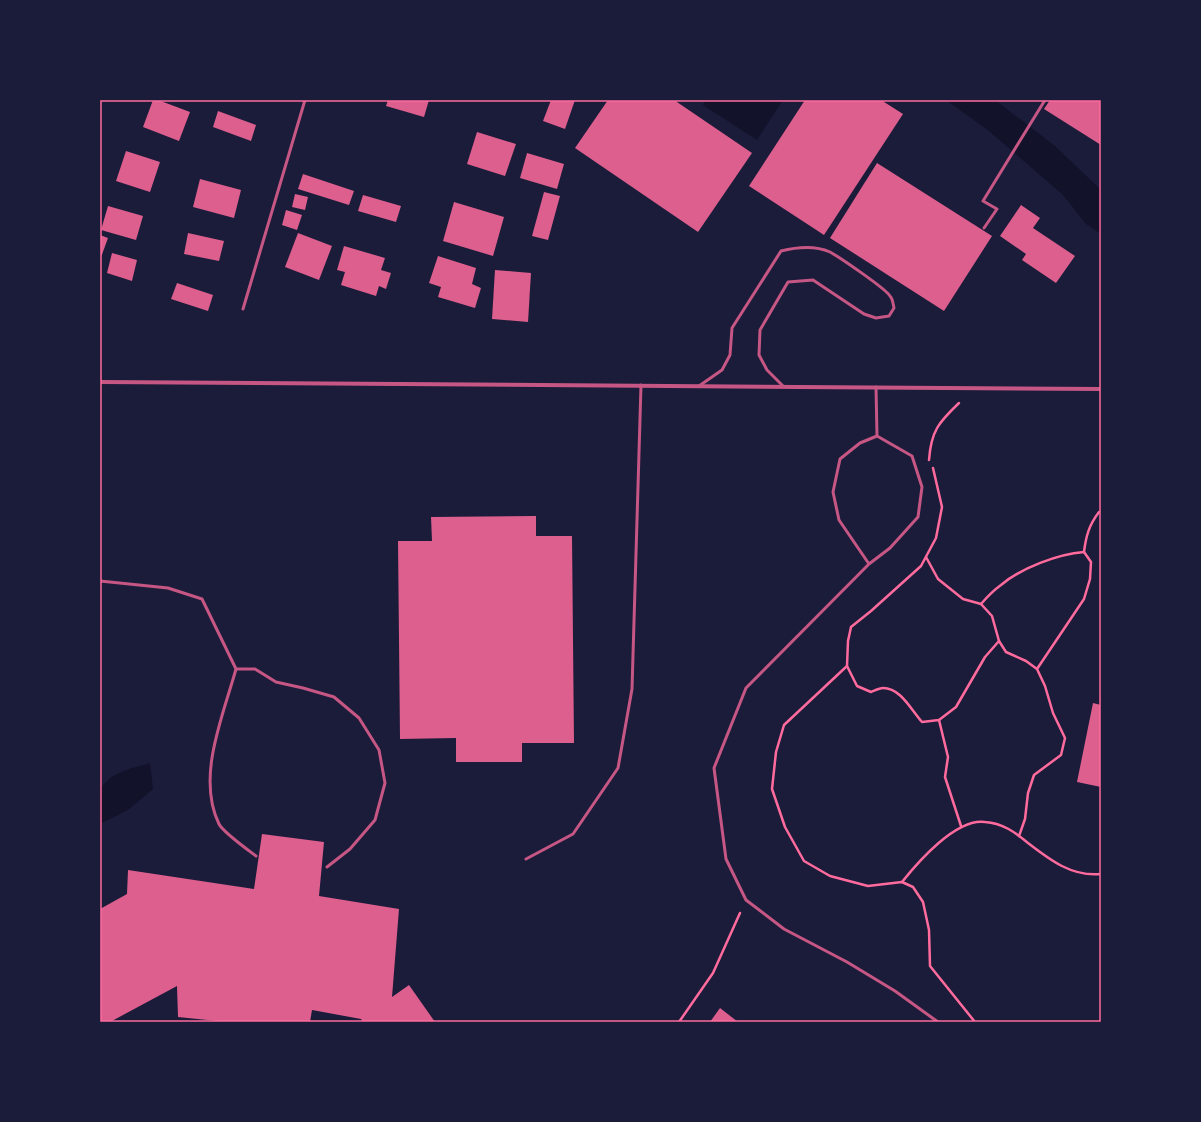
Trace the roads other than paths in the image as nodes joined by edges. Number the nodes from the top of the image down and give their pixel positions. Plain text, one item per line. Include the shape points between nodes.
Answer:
1 (305, 100) edge
2 (1045, 100) edge
3 (984, 228) dead end
4 (243, 309) dead end
5 (100, 382) edge
6 (641, 385) junction
7 (698, 386) junction
8 (783, 386) junction
9 (876, 387) junction
10 (1101, 388) edge
11 (877, 436) junction
12 (869, 564) junction
13 (100, 581) edge
14 (236, 669) junction
15 (256, 856) dead end
16 (526, 859) dead end
17 (327, 867) dead end
18 (938, 1022) edge

1 - 4 lane
2 - 3 lane via 983,201 996,209
5 - 6 street
6 - 7 street
6 - 16 lane via 632,689 618,768 573,834
7 - 8 street
7 - 8 lane via 722,370 730,356 732,328 781,251 797,247 830,252 881,287 891,296 894,308 889,316 876,318 864,314 813,280 788,282 760,330 759,355 767,370
8 - 9 street
9 - 10 street
9 - 11 lane
11 - 12 lane via 860,443 840,460 833,492 839,520
11 - 12 lane via 912,456 922,487 918,517 890,548
12 - 18 lane via 746,688 714,768 726,859 746,900 784,929 847,962 895,991
13 - 14 lane via 168,588 202,599
14 - 15 lane via 211,756 210,797 219,825
14 - 17 lane via 255,669 276,682 334,697 359,718 379,750 385,783 375,820 350,849

